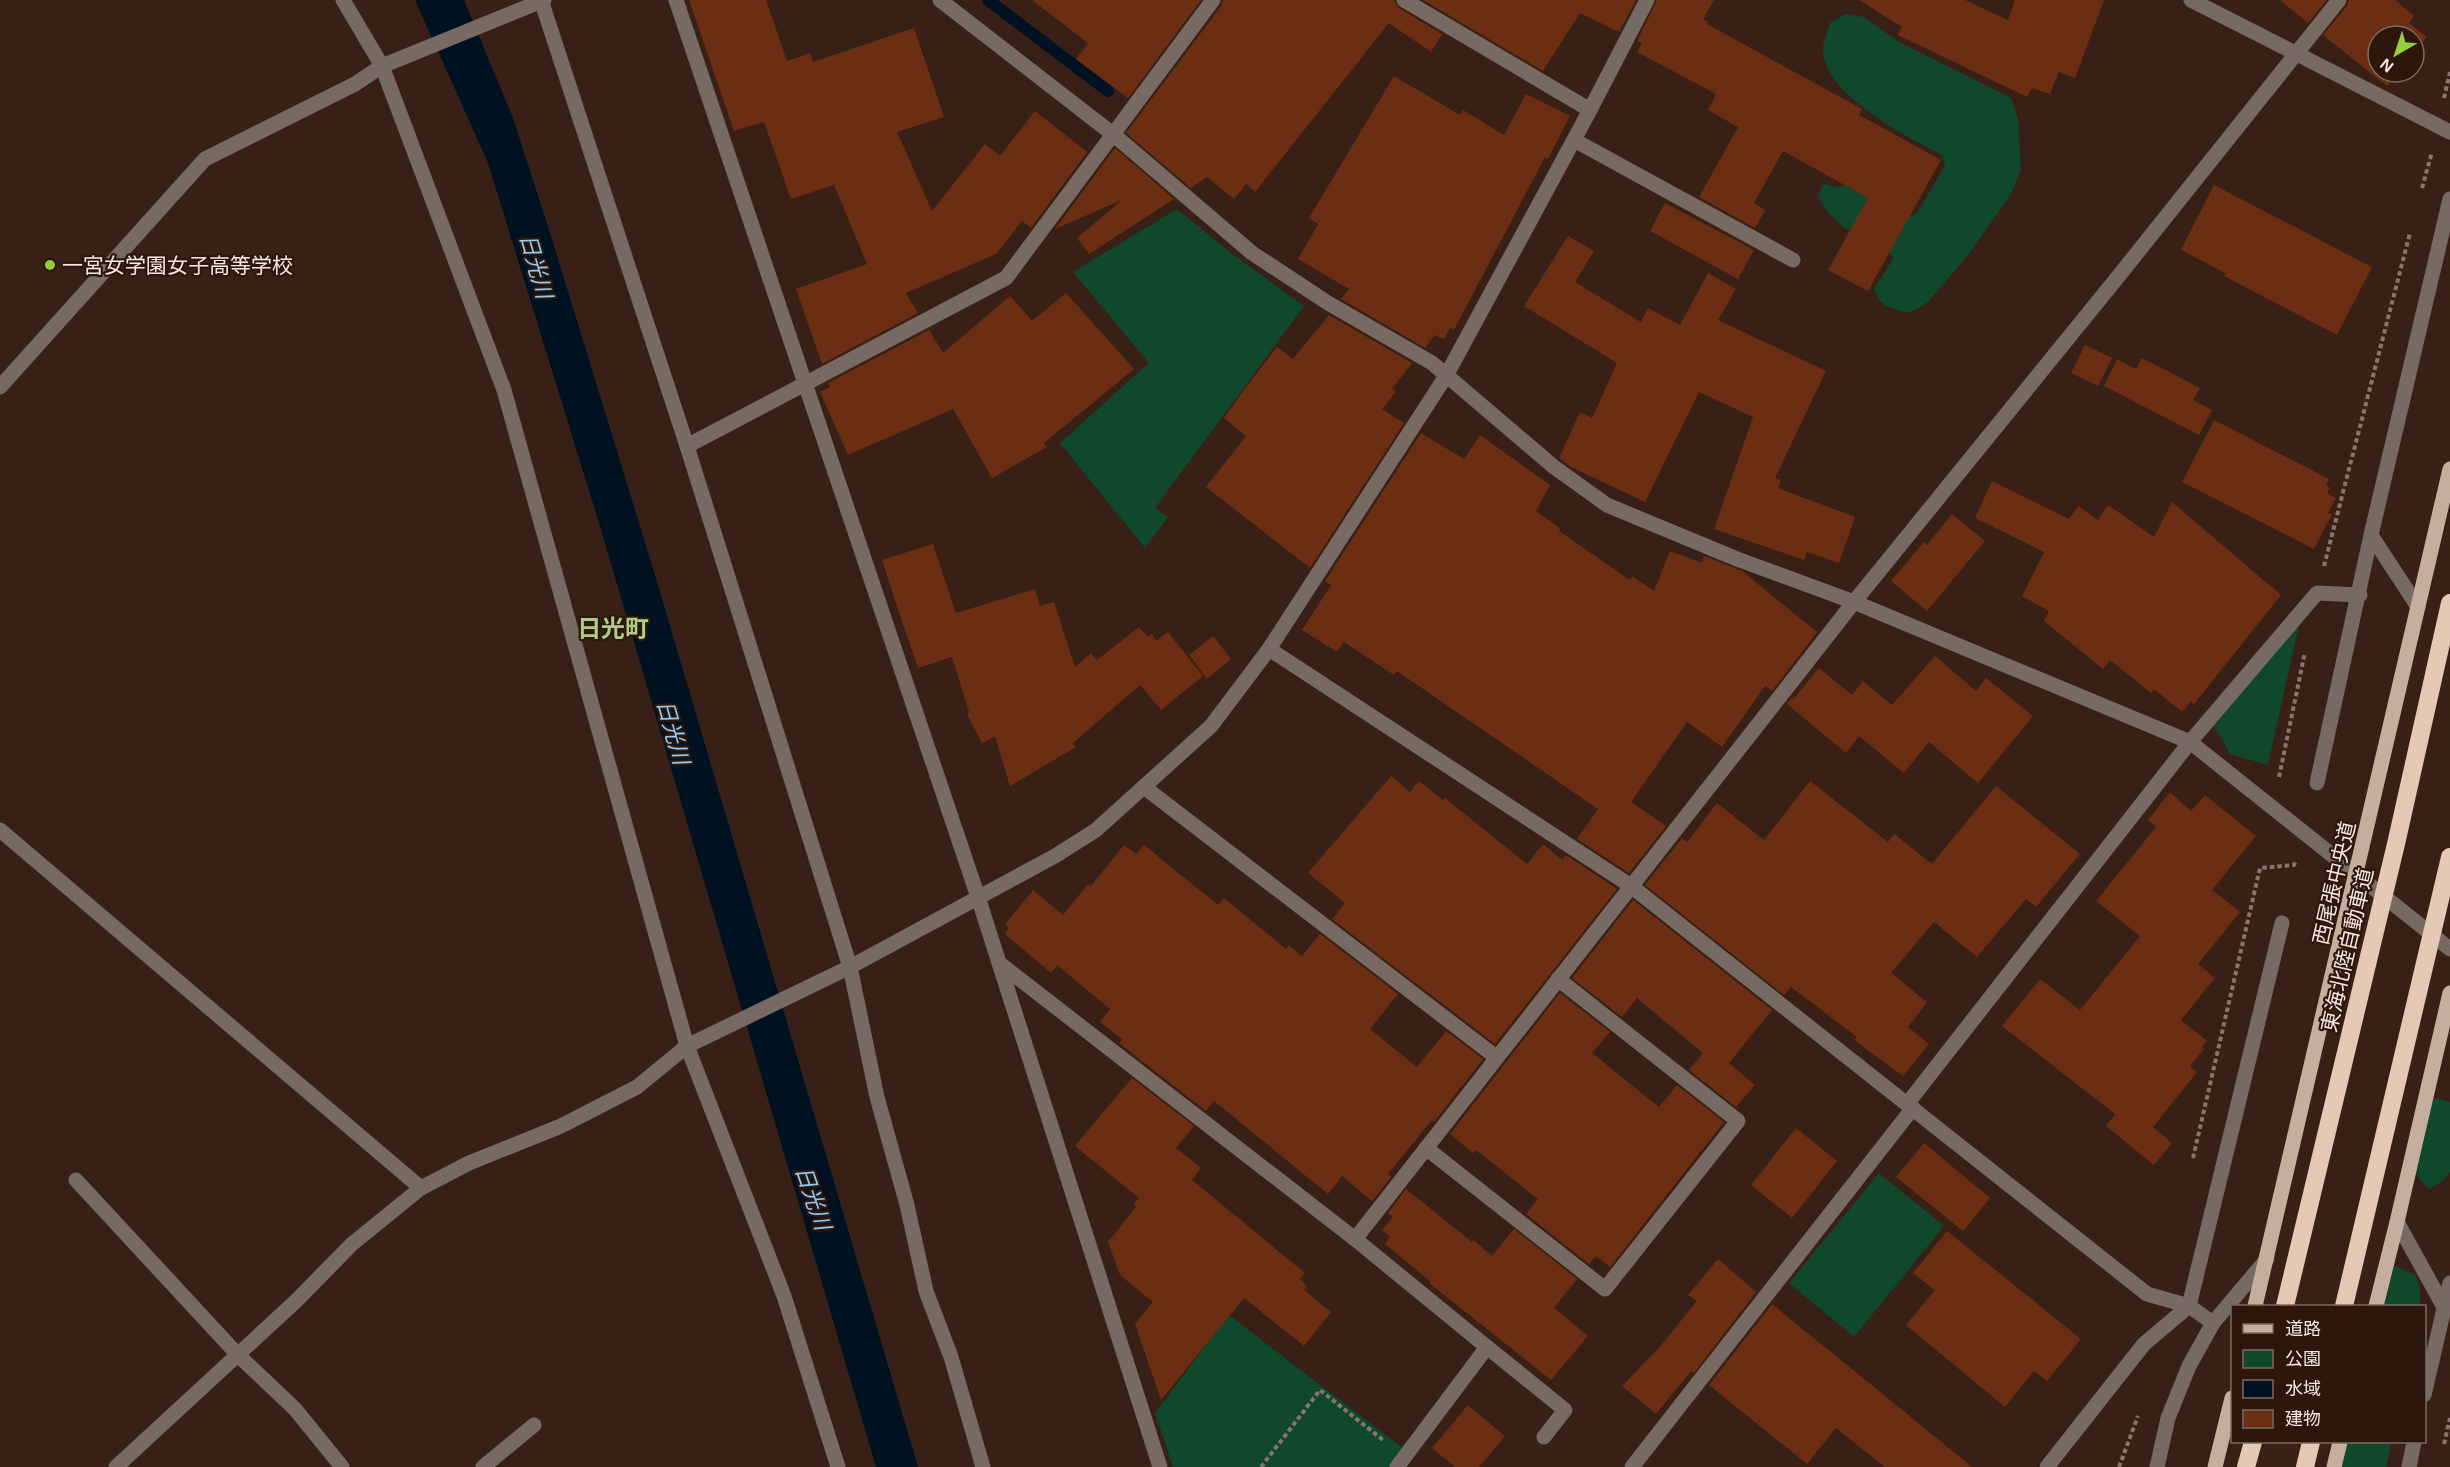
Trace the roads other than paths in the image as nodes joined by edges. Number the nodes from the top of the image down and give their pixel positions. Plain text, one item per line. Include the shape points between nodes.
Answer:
1 (344, 0) edge
2 (676, 0) edge
3 (940, 0) edge
4 (1213, 0) edge
5 (1404, 0) edge
6 (1647, 0) edge
7 (2191, 0) edge
8 (2339, 0) edge
9 (540, 2) edge
10 (2298, 53) junction
11 (388, 64) junction
12 (1590, 110) junction
13 (2444, 129) edge
14 (1114, 135) junction
15 (1574, 140) junction
16 (2450, 199) edge
17 (1793, 260) dead end
18 (1446, 376) junction
19 (804, 383) junction
20 (0, 387) edge
21 (687, 446) junction
22 (2450, 469) edge
23 (2372, 535) junction
24 (2360, 595) junction
25 (1854, 602) junction
26 (2450, 603) edge
27 (2418, 607) junction
28 (1269, 649) junction
29 (2190, 742) junction
30 (2317, 783) dead end
31 (1144, 787) junction
32 (0, 830) edge
33 (2450, 857) edge
34 (2357, 875) junction
35 (1631, 886) junction
36 (978, 897) junction
37 (2282, 923) dead end
38 (2450, 949) edge
39 (999, 963) junction
40 (850, 967) junction
41 (1558, 979) junction
42 (2450, 993) edge
43 (694, 1043) junction
44 (1497, 1057) junction
45 (1910, 1106) junction
46 (1426, 1148) junction
47 (76, 1180) dead end
48 (421, 1188) junction
49 (2397, 1222) junction
50 (1355, 1239) junction
51 (2267, 1258) junction
52 (2450, 1283) edge
53 (2255, 1305) edge
54 (2285, 1305) edge
55 (2344, 1305) edge
56 (2376, 1305) edge
57 (2189, 1306) junction
58 (2444, 1307) junction
59 (2213, 1323) junction
60 (1487, 1347) junction
61 (238, 1355) junction
62 (2426, 1386) edge
63 (2231, 1402) edge
64 (534, 1425) dead end
65 (1544, 1437) dead end
66 (2253, 1443) edge
67 (2311, 1443) edge
68 (2340, 1443) edge
69 (2414, 1443) edge
70 (1401, 1462) edge
71 (116, 1467) edge
72 (342, 1467) edge
73 (483, 1467) edge
74 (838, 1467) edge
75 (983, 1467) edge
76 (1160, 1467) edge
77 (1632, 1467) edge
78 (2047, 1467) edge
79 (2157, 1467) edge
80 (2215, 1467) edge
81 (2246, 1467) edge
82 (2305, 1467) edge
83 (2334, 1467) edge
84 (2409, 1467) edge

1 - 11 street
2 - 19 street
3 - 14 street
4 - 14 street
5 - 12 street
6 - 12 street
7 - 10 street
8 - 10 street
9 - 11 street
9 - 21 street
10 - 13 street
10 - 25 street
11 - 20 street via 206,159
11 - 43 street via 504,390
12 - 15 street
14 - 18 street via 1252,253 1328,303 1432,363
14 - 19 street via 1006,278
15 - 17 street
15 - 18 street
16 - 23 street
18 - 25 street via 1554,467 1607,505
18 - 28 street
19 - 21 street
19 - 36 street
21 - 40 street
22 - 27 main road, 西尾張中央道
23 - 24 street
23 - 27 street
24 - 29 street via 2317,593
24 - 30 street
25 - 29 street
25 - 35 street
26 - 54 highway, 東海北陸自動車道
27 - 34 main road, 西尾張中央道
28 - 31 street via 1211,726
28 - 35 street
29 - 34 street
29 - 45 street
31 - 36 street via 1096,830
31 - 44 street
32 - 48 street
33 - 55 highway
34 - 38 street
34 - 51 main road, 西尾張中央道
35 - 41 street
35 - 45 street
36 - 39 street
36 - 40 street
37 - 57 street
39 - 50 street
39 - 76 street
40 - 43 street
40 - 75 street via 877,1097 926,1291 951,1357
41 - 44 street
41 - 46 street via 1738,1121 1731,1130 1605,1289
42 - 49 main road
43 - 48 street via 637,1087 561,1126 470,1163
43 - 74 street via 784,1296
44 - 46 street
45 - 57 street via 2147,1294
45 - 77 street
46 - 50 street
47 - 61 street
48 - 61 street via 352,1244
49 - 56 main road
49 - 58 street
50 - 60 street
51 - 53 main road, 西尾張中央道
51 - 59 street
52 - 58 street
57 - 59 street
57 - 78 street via 2144,1344
58 - 62 street
59 - 79 street via 2189,1366 2168,1418
60 - 65 street via 1565,1410
60 - 70 street
61 - 71 street
61 - 72 street via 295,1409
63 - 80 main road
64 - 73 street
66 - 81 highway
67 - 82 highway
68 - 83 main road
69 - 84 street

